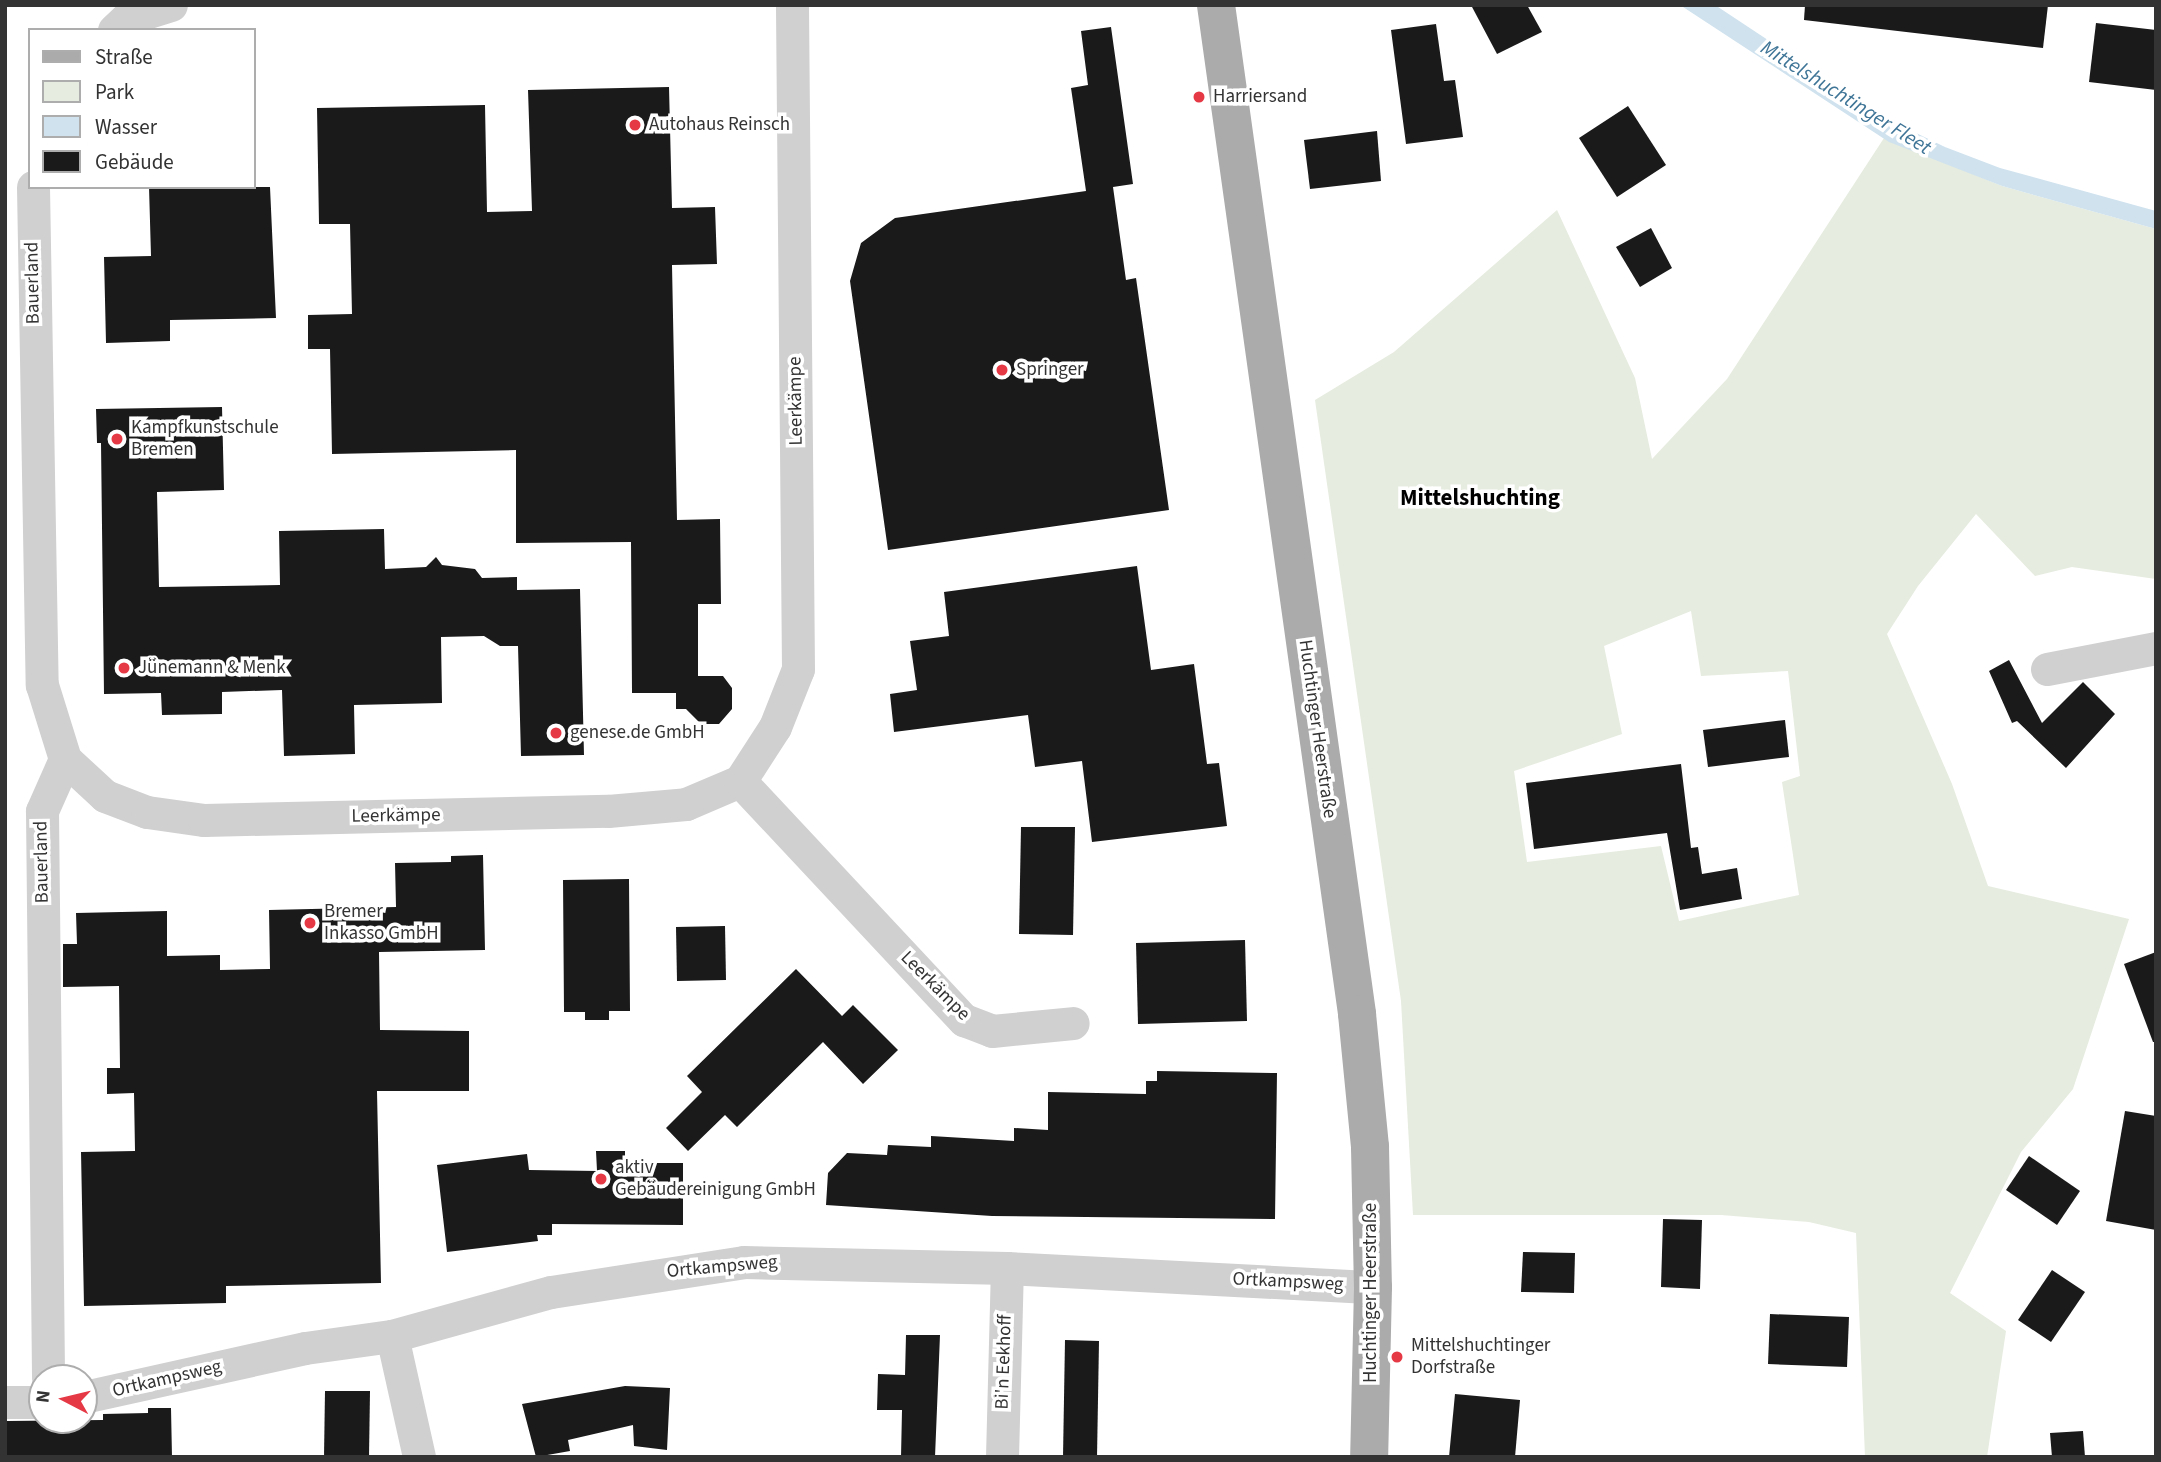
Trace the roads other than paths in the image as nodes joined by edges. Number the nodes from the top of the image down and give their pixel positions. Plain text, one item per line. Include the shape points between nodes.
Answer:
1 (171, 5) edge
2 (792, 5) edge
3 (1216, 5) edge
4 (116, 28) edge
5 (33, 189) edge
6 (2156, 648) edge
7 (2047, 669) dead end
8 (65, 759) junction
9 (740, 781) junction
10 (1073, 1023) dead end
11 (1007, 1268) junction
12 (1373, 1287) junction
13 (392, 1336) junction
14 (48, 1364) edge
15 (98, 1393) edge
16 (5, 1402) edge
17 (28, 1402) edge
18 (419, 1457) edge
19 (1002, 1457) edge
20 (1369, 1457) edge

1 - 4 street via 126,19
2 - 9 street, Leerkämpe via 798,669 775,727
3 - 12 main road, Huchtinger Heerstraße via 1357,1014 1370,1147
5 - 8 street, Bauerland via 42,685
6 - 7 street
8 - 9 street, Leerkämpe via 105,796 147,812 204,820 608,811 687,804
8 - 14 street, Bauerland via 42,811
9 - 10 street, Leerkämpe via 964,1020 992,1031
11 - 12 street, Ortkampsweg
11 - 13 street, Ortkampsweg via 744,1262 551,1292
11 - 19 street, Bi'n Eekhoff
12 - 20 main road, Huchtinger Heerstraße
13 - 15 street, Ortkampsweg via 305,1348
13 - 18 street
16 - 17 street

